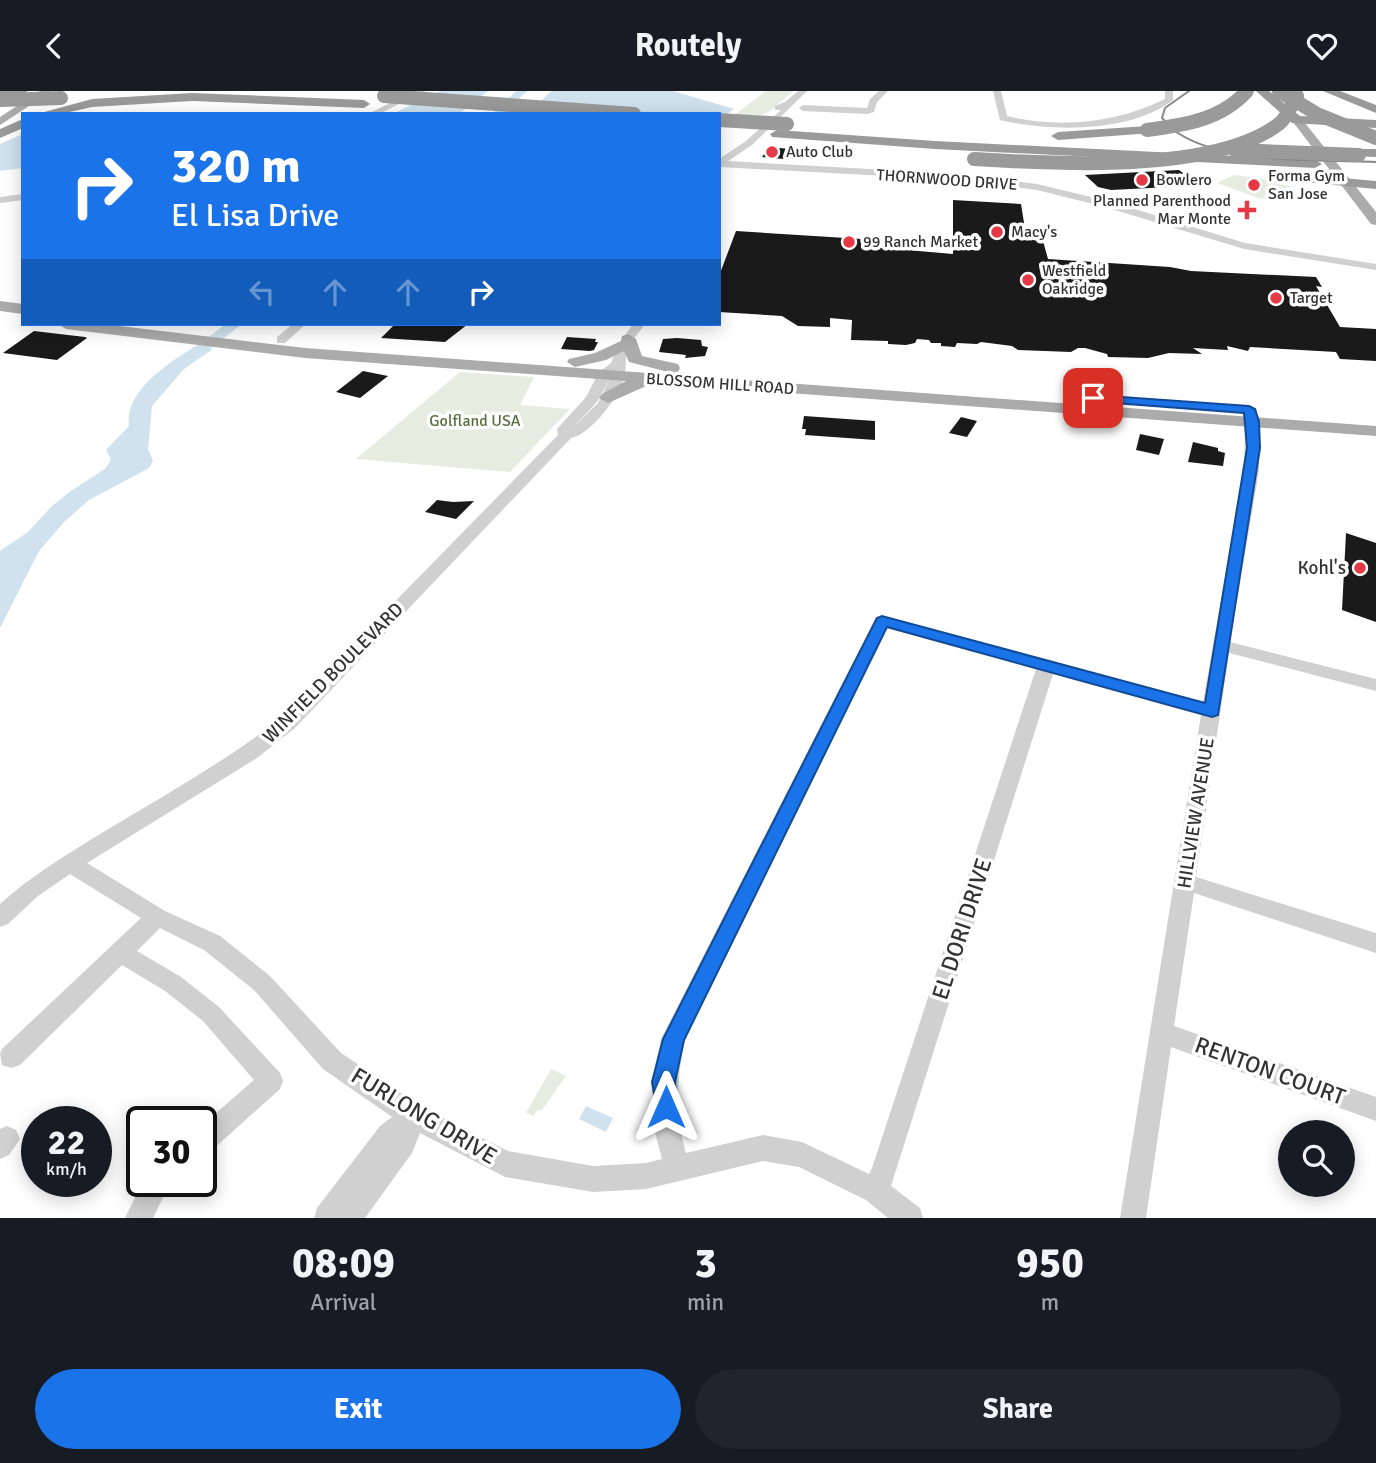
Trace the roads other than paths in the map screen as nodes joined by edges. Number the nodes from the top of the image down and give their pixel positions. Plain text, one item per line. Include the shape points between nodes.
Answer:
1 (12, 91) edge
2 (47, 91) edge
3 (302, 91) edge
4 (338, 91) edge
5 (421, 91) edge
6 (803, 91) edge
7 (884, 91) edge
8 (997, 91) edge
9 (1247, 91) edge
10 (1262, 91) edge
11 (1279, 91) edge
12 (0, 92) edge
13 (1312, 92) edge
14 (352, 93) junction
15 (1333, 93) edge
16 (29, 94) edge
17 (1170, 94) edge
18 (1296, 94) edge
19 (192, 97) junction
20 (0, 101) edge
21 (803, 108) dead end
22 (368, 109) edge
23 (1376, 109) edge
24 (0, 112) edge
25 (52, 112) edge
26 (443, 112) edge
27 (607, 112) edge
28 (721, 120) edge
29 (1298, 121) junction
30 (1313, 121) junction
31 (0, 122) edge
32 (21, 124) edge
33 (1376, 126) edge
34 (721, 132) edge
35 (779, 132) junction
36 (0, 134) edge
37 (1376, 138) edge
38 (935, 140) junction
39 (1369, 158) edge
40 (721, 163) edge
41 (721, 164) edge
42 (1346, 184) junction
43 (1370, 185) edge
44 (21, 197) edge
45 (0, 200) edge
46 (1376, 200) edge
47 (1376, 221) edge
48 (1376, 269) edge
49 (0, 306) edge
50 (21, 309) edge
51 (0, 316) edge
52 (21, 318) edge
53 (107, 326) edge
54 (155, 326) edge
55 (298, 326) edge
56 (638, 326) edge
57 (193, 334) junction
58 (281, 340) junction
59 (626, 342) junction
60 (249, 343) junction
61 (375, 349) junction
62 (352, 356) junction
63 (575, 362) junction
64 (675, 369) junction
65 (613, 372) junction
66 (659, 379) junction
67 (608, 398) junction
68 (1251, 415) junction
69 (1376, 419) edge
70 (1376, 431) edge
71 (565, 436) junction
72 (1222, 646) junction
73 (1046, 667) junction
74 (1376, 685) edge
75 (1212, 711) junction
76 (70, 863) junction
77 (1185, 882) junction
78 (157, 917) junction
79 (0, 918) edge
80 (1376, 943) edge
81 (119, 951) junction
82 (1163, 1033) junction
83 (11, 1057) dead end
84 (1376, 1109) edge
85 (413, 1115) junction
86 (217, 1129) edge
87 (677, 1168) junction
88 (874, 1191) junction
89 (150, 1197) edge
90 (138, 1218) edge
91 (327, 1218) edge
92 (349, 1218) edge
93 (910, 1218) edge
94 (1133, 1218) edge

1 - 12 highway
1 - 16 highway
2 - 31 main road
3 - 14 highway
4 - 14 highway
5 - 22 street
6 - 40 street
7 - 21 street via 867,111
8 - 17 street via 1003,118 1051,124 1130,117 1165,102
9 - 38 highway, bridge via 1237,102 1211,115 1147,130
10 - 29 highway
11 - 37 highway, bridge via 1317,114
13 - 30 highway
14 - 27 highway, bridge
15 - 23 highway
16 - 19 highway, bridge
16 - 20 highway, bridge
16 - 24 main road
18 - 35 highway, bridge via 1289,115 1251,139 1151,160 974,159
19 - 22 highway
19 - 25 highway via 92,103
22 - 26 highway
28 - 35 highway, bridge
29 - 30 highway
29 - 42 main road
30 - 33 highway
30 - 43 main road
32 - 36 highway
34 - 35 highway
35 - 38 highway
38 - 39 highway, bridge
38 - 39 highway via 1315,164
38 - 42 highway via 1062,159 1212,167
41 - 48 street, THORNWOOD DRIVE via 1014,184 1084,197 1255,248
42 - 43 highway
42 - 47 main road
43 - 46 main road
44 - 45 street
49 - 50 main road
51 - 52 main road
53 - 57 main road, BLOSSOM HILL ROAD
54 - 57 main road, BLOSSOM HILL ROAD
55 - 58 street
56 - 59 street, WINFIELD BOULEVARD
57 - 60 main road, BLOSSOM HILL ROAD
58 - 60 main road
58 - 61 main road, BLOSSOM HILL ROAD
59 - 63 main road via 600,358
59 - 64 main road via 635,359
59 - 65 street, WINFIELD BOULEVARD
60 - 62 main road, BLOSSOM HILL ROAD
61 - 62 main road
61 - 63 main road, BLOSSOM HILL ROAD
62 - 65 main road, BLOSSOM HILL ROAD
63 - 65 main road, BLOSSOM HILL ROAD
64 - 65 main road, BLOSSOM HILL ROAD
64 - 68 main road, BLOSSOM HILL ROAD
65 - 66 main road, BLOSSOM HILL ROAD
65 - 67 street, WINFIELD BOULEVARD
65 - 71 street, WINFIELD BOULEVARD via 564,429
66 - 67 main road via 628,386
66 - 68 main road, BLOSSOM HILL ROAD
67 - 71 street, WINFIELD BOULEVARD via 577,433
68 - 69 main road, BLOSSOM HILL ROAD
68 - 70 main road, BLOSSOM HILL ROAD
68 - 72 street, HILLVIEW AVENUE via 1254,448
71 - 76 street, WINFIELD BOULEVARD via 288,723 239,760
72 - 74 street
72 - 75 street, HILLVIEW AVENUE
73 - 75 street
73 - 87 street via 882,621 673,1039 664,1082 668,1132
73 - 88 street, EL DORI DRIVE
75 - 77 street, HILLVIEW AVENUE
76 - 78 street, FURLONG DRIVE
76 - 79 street, WINFIELD BOULEVARD
77 - 80 street
77 - 82 street, HILLVIEW AVENUE
78 - 81 street
78 - 85 street, FURLONG DRIVE via 212,943 262,983 332,1061
81 - 83 street
81 - 86 street via 211,1014 271,1081
82 - 84 street, RENTON COURT
82 - 94 street, HILLVIEW AVENUE
85 - 87 street, FURLONG DRIVE via 505,1164 593,1179 646,1176
85 - 91 street via 388,1135
85 - 92 street via 404,1144
87 - 88 street, FURLONG DRIVE via 763,1148 802,1155
88 - 93 street, FURLONG DRIVE
89 - 90 street

